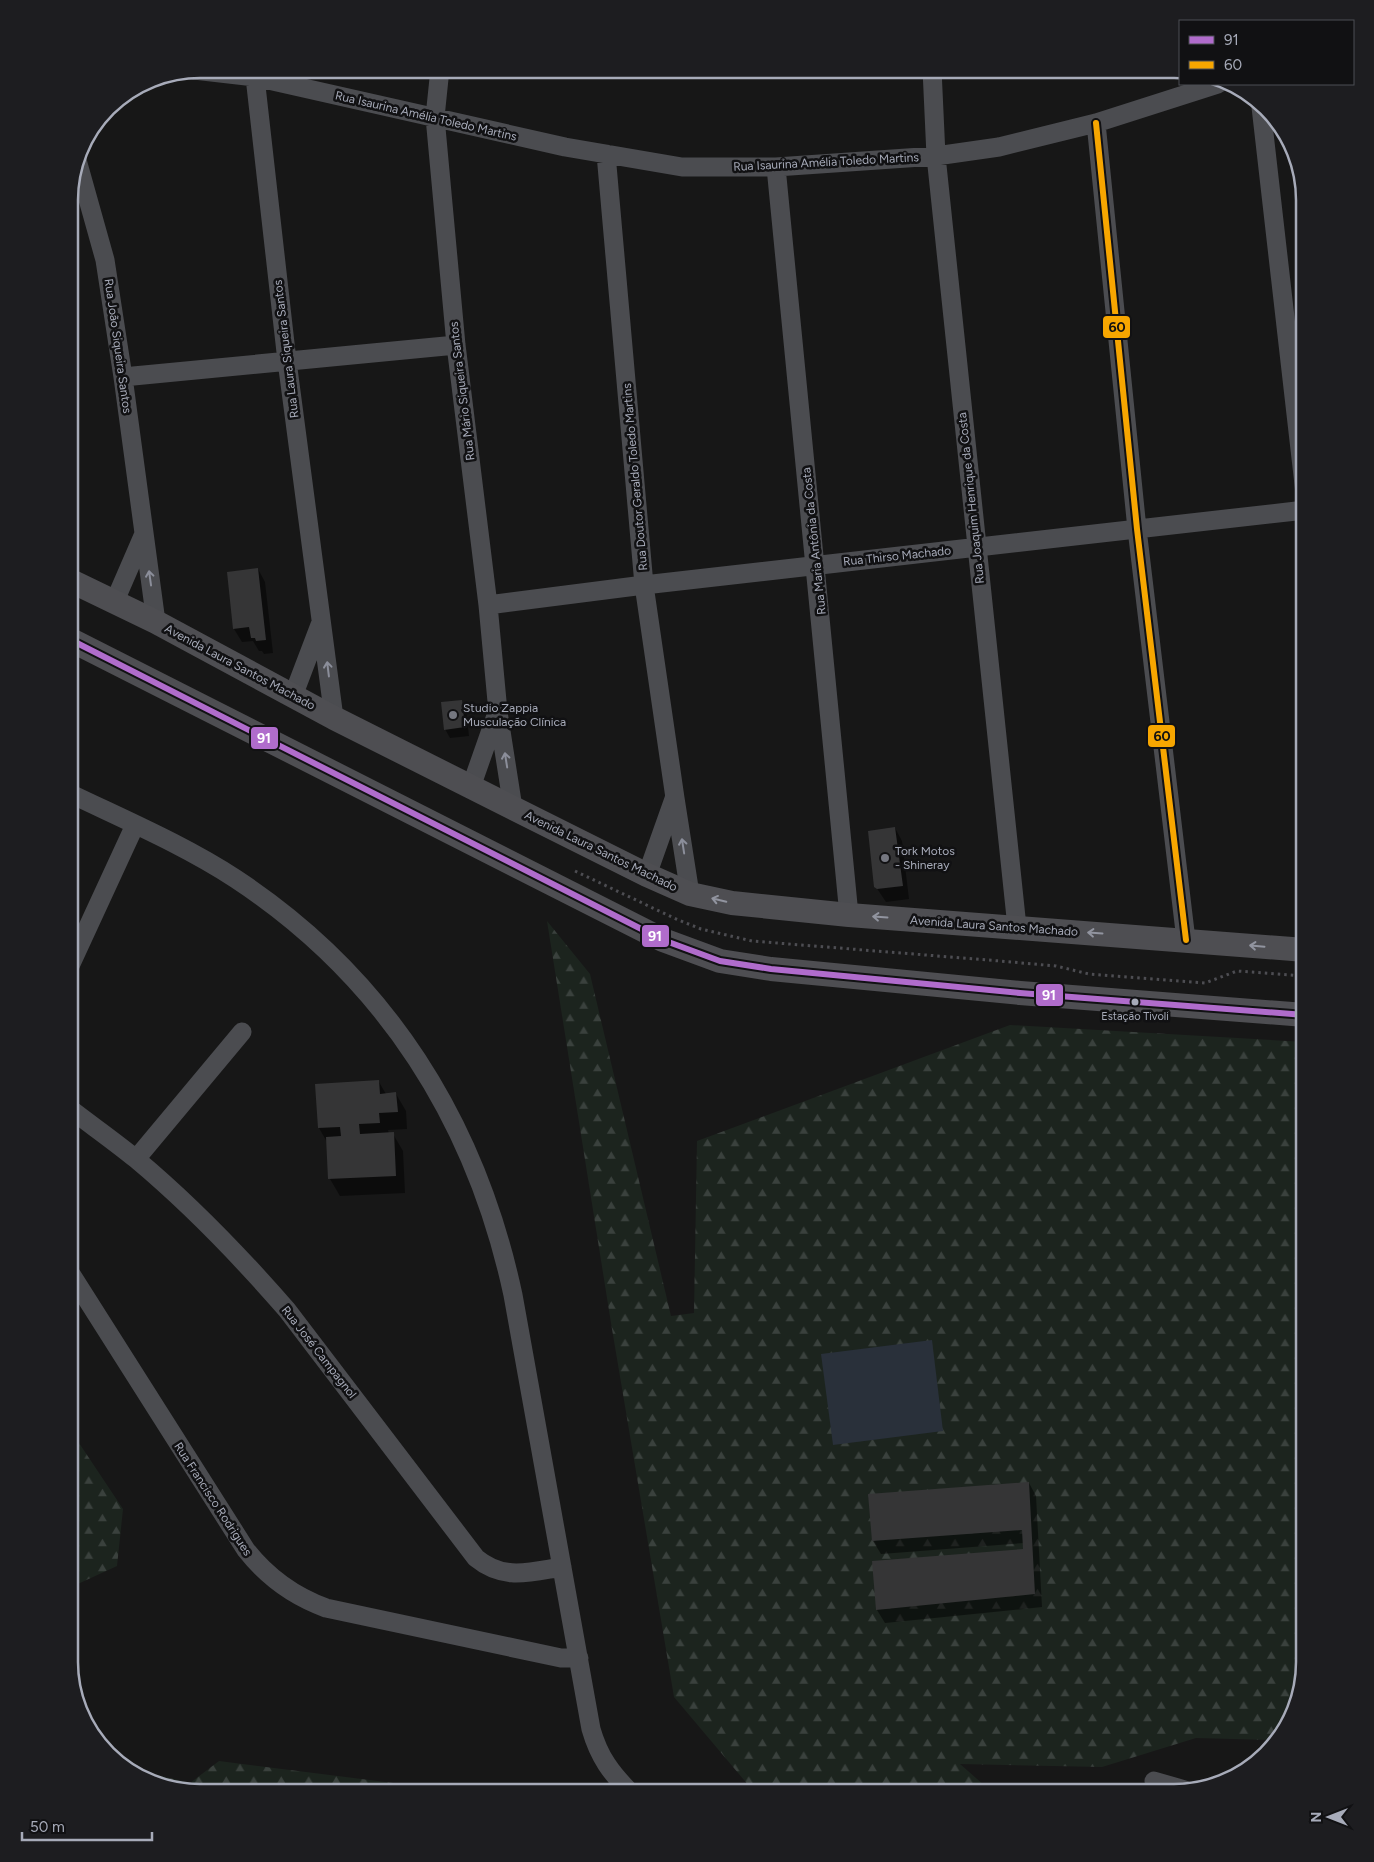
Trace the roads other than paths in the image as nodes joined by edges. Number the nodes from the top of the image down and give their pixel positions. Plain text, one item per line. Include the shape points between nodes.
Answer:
1 (254, 78) edge
2 (259, 78) edge
3 (439, 78) edge
4 (932, 78) edge
5 (1215, 85) edge
6 (1262, 114) edge
7 (435, 117) junction
8 (1096, 123) junction
9 (606, 154) junction
10 (936, 156) junction
11 (776, 167) junction
12 (81, 173) edge
13 (456, 344) junction
14 (286, 361) junction
15 (123, 377) junction
16 (1296, 414) edge
17 (1296, 511) edge
18 (1136, 529) junction
19 (144, 534) junction
20 (976, 547) junction
21 (816, 565) junction
22 (78, 585) edge
23 (644, 585) junction
24 (114, 603) junction
25 (488, 605) junction
26 (322, 621) junction
27 (156, 622) junction
28 (78, 645) edge
29 (294, 696) junction
30 (498, 712) junction
31 (334, 718) junction
32 (471, 787) junction
33 (78, 797) edge
34 (675, 798) junction
35 (514, 808) junction
36 (135, 825) junction
37 (647, 875) junction
38 (690, 894) junction
39 (849, 915) junction
40 (1017, 927) junction
41 (1186, 940) junction
42 (78, 948) edge
43 (1296, 949) edge
44 (1296, 1015) edge
45 (242, 1032) dead end
46 (78, 1115) edge
47 (136, 1159) junction
48 (78, 1285) edge
49 (562, 1567) junction
50 (579, 1658) junction
51 (1154, 1780) dead end
52 (622, 1784) edge
53 (1167, 1784) edge

1 - 14 street, Rua Laura Siqueira Santos
2 - 7 street, Rua Isaurina Amélia Toledo Martins
3 - 7 street, Rua Mário Siqueira Santos
4 - 10 street, Rua Joaquim Henrique da Costa
5 - 8 street, Rua Isaurina Amélia Toledo Martins
6 - 16 street
7 - 9 street, Rua Isaurina Amélia Toledo Martins
7 - 13 street, Rua Mário Siqueira Santos
8 - 10 street, Rua Isaurina Amélia Toledo Martins via 999,147
8 - 18 street
9 - 11 street, Rua Isaurina Amélia Toledo Martins via 682,167
9 - 23 street, Rua Doutor Geraldo Toledo Martins
10 - 11 street, Rua Isaurina Amélia Toledo Martins
10 - 20 street, Rua Joaquim Henrique da Costa
11 - 21 street, Rua Maria Antônia da Costa
12 - 15 street, Rua João Siqueira Santos via 105,260
13 - 14 street
13 - 25 street, Rua Mário Siqueira Santos
14 - 15 street
14 - 26 street, Rua Laura Siqueira Santos
15 - 19 street, Rua João Siqueira Santos
17 - 18 street, Rua Thirso Machado
18 - 20 street, Rua Thirso Machado
18 - 41 street
19 - 24 street
27 -> 19 street, Rua João Siqueira Santos
20 - 21 street, Rua Thirso Machado
20 - 40 street, Rua Joaquim Henrique da Costa
21 - 23 street, Rua Thirso Machado
21 - 39 street, Rua Maria Antônia da Costa
22 - 24 main road, Avenida Laura Santos Machado
23 - 25 street, Rua Thirso Machado
23 - 34 street, Rua Doutor Geraldo Toledo Martins
24 - 27 main road, Avenida Laura Santos Machado
25 - 30 street, Rua Mário Siqueira Santos
26 - 29 street, Rua Laura Siqueira Santos
31 -> 26 street, Rua Laura Siqueira Santos
27 - 29 main road, Avenida Laura Santos Machado
28 - 44 main road via 663,940 720,961 771,969 1010,992
29 - 31 main road, Avenida Laura Santos Machado
30 - 32 street, Rua Mário Siqueira Santos
35 -> 30 street, Rua Mário Siqueira Santos
31 - 32 main road, Avenida Laura Santos Machado
32 - 35 main road, Avenida Laura Santos Machado
33 - 36 street
34 - 37 street, Rua Doutor Geraldo Toledo Martins
38 -> 34 street, Rua Doutor Geraldo Toledo Martins
35 - 37 main road, Avenida Laura Santos Machado
36 - 42 street
36 - 49 street via 216,866 269,902 300,928 330,954 374,1002 430,1080 468,1151 505,1258
37 - 38 main road, Avenida Laura Santos Machado
39 -> 38 main road, Avenida Laura Santos Machado via 732,903
40 -> 39 main road, Avenida Laura Santos Machado
41 -> 40 main road, Avenida Laura Santos Machado
43 -> 41 main road, Avenida Laura Santos Machado
45 - 47 street
46 - 47 street, Rua José Campagnol
47 - 49 street, Rua José Campagnol via 224,1241 287,1310 476,1558 503,1572
48 - 50 street, Rua Francisco Rodrigues via 240,1542 257,1565 277,1582 297,1596 326,1608 561,1658
49 - 50 street
50 - 52 street via 594,1740 612,1774
51 - 53 street

